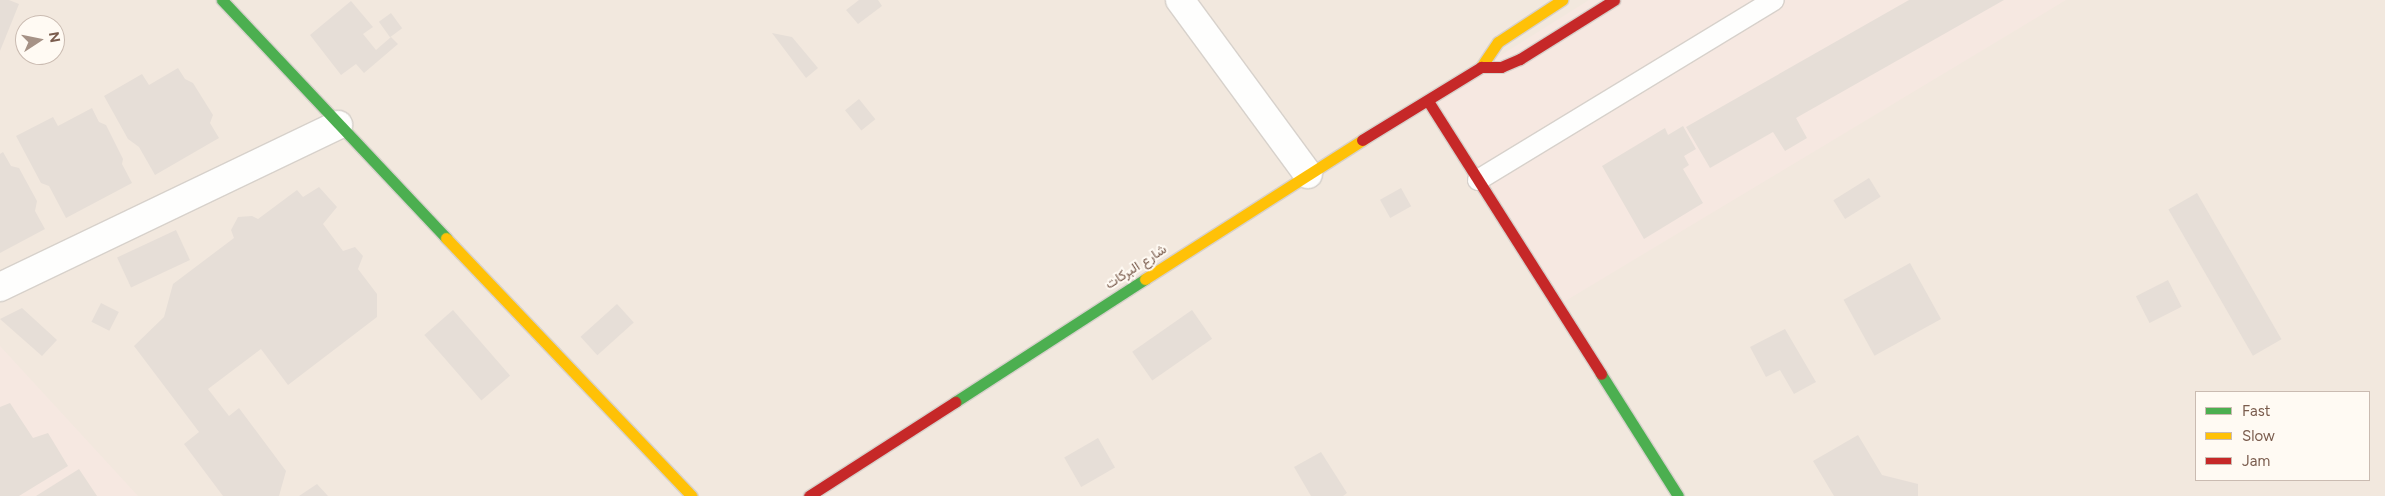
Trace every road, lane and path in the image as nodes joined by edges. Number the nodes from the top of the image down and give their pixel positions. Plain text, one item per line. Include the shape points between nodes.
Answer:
1 (222, 0) edge
2 (1180, 0) edge
3 (1562, 0) edge
4 (1614, 0) edge
5 (1774, 0) edge
6 (1482, 67) junction
7 (1428, 101) junction
8 (338, 125) junction
9 (1308, 174) junction
10 (1478, 180) junction
11 (0, 287) edge
12 (692, 496) edge
13 (809, 496) edge
14 (1678, 496) edge

1 - 8 street
2 - 9 street
3 - 6 street, شارع البركات via 1498,42
4 - 6 street, شارع البركات via 1520,59 1501,67
5 - 10 lane
6 - 7 street, شارع البركات
7 - 9 street, شارع البركات
7 - 10 street
8 - 11 street
8 - 12 street
9 - 13 street, شارع البركات
10 - 14 street

